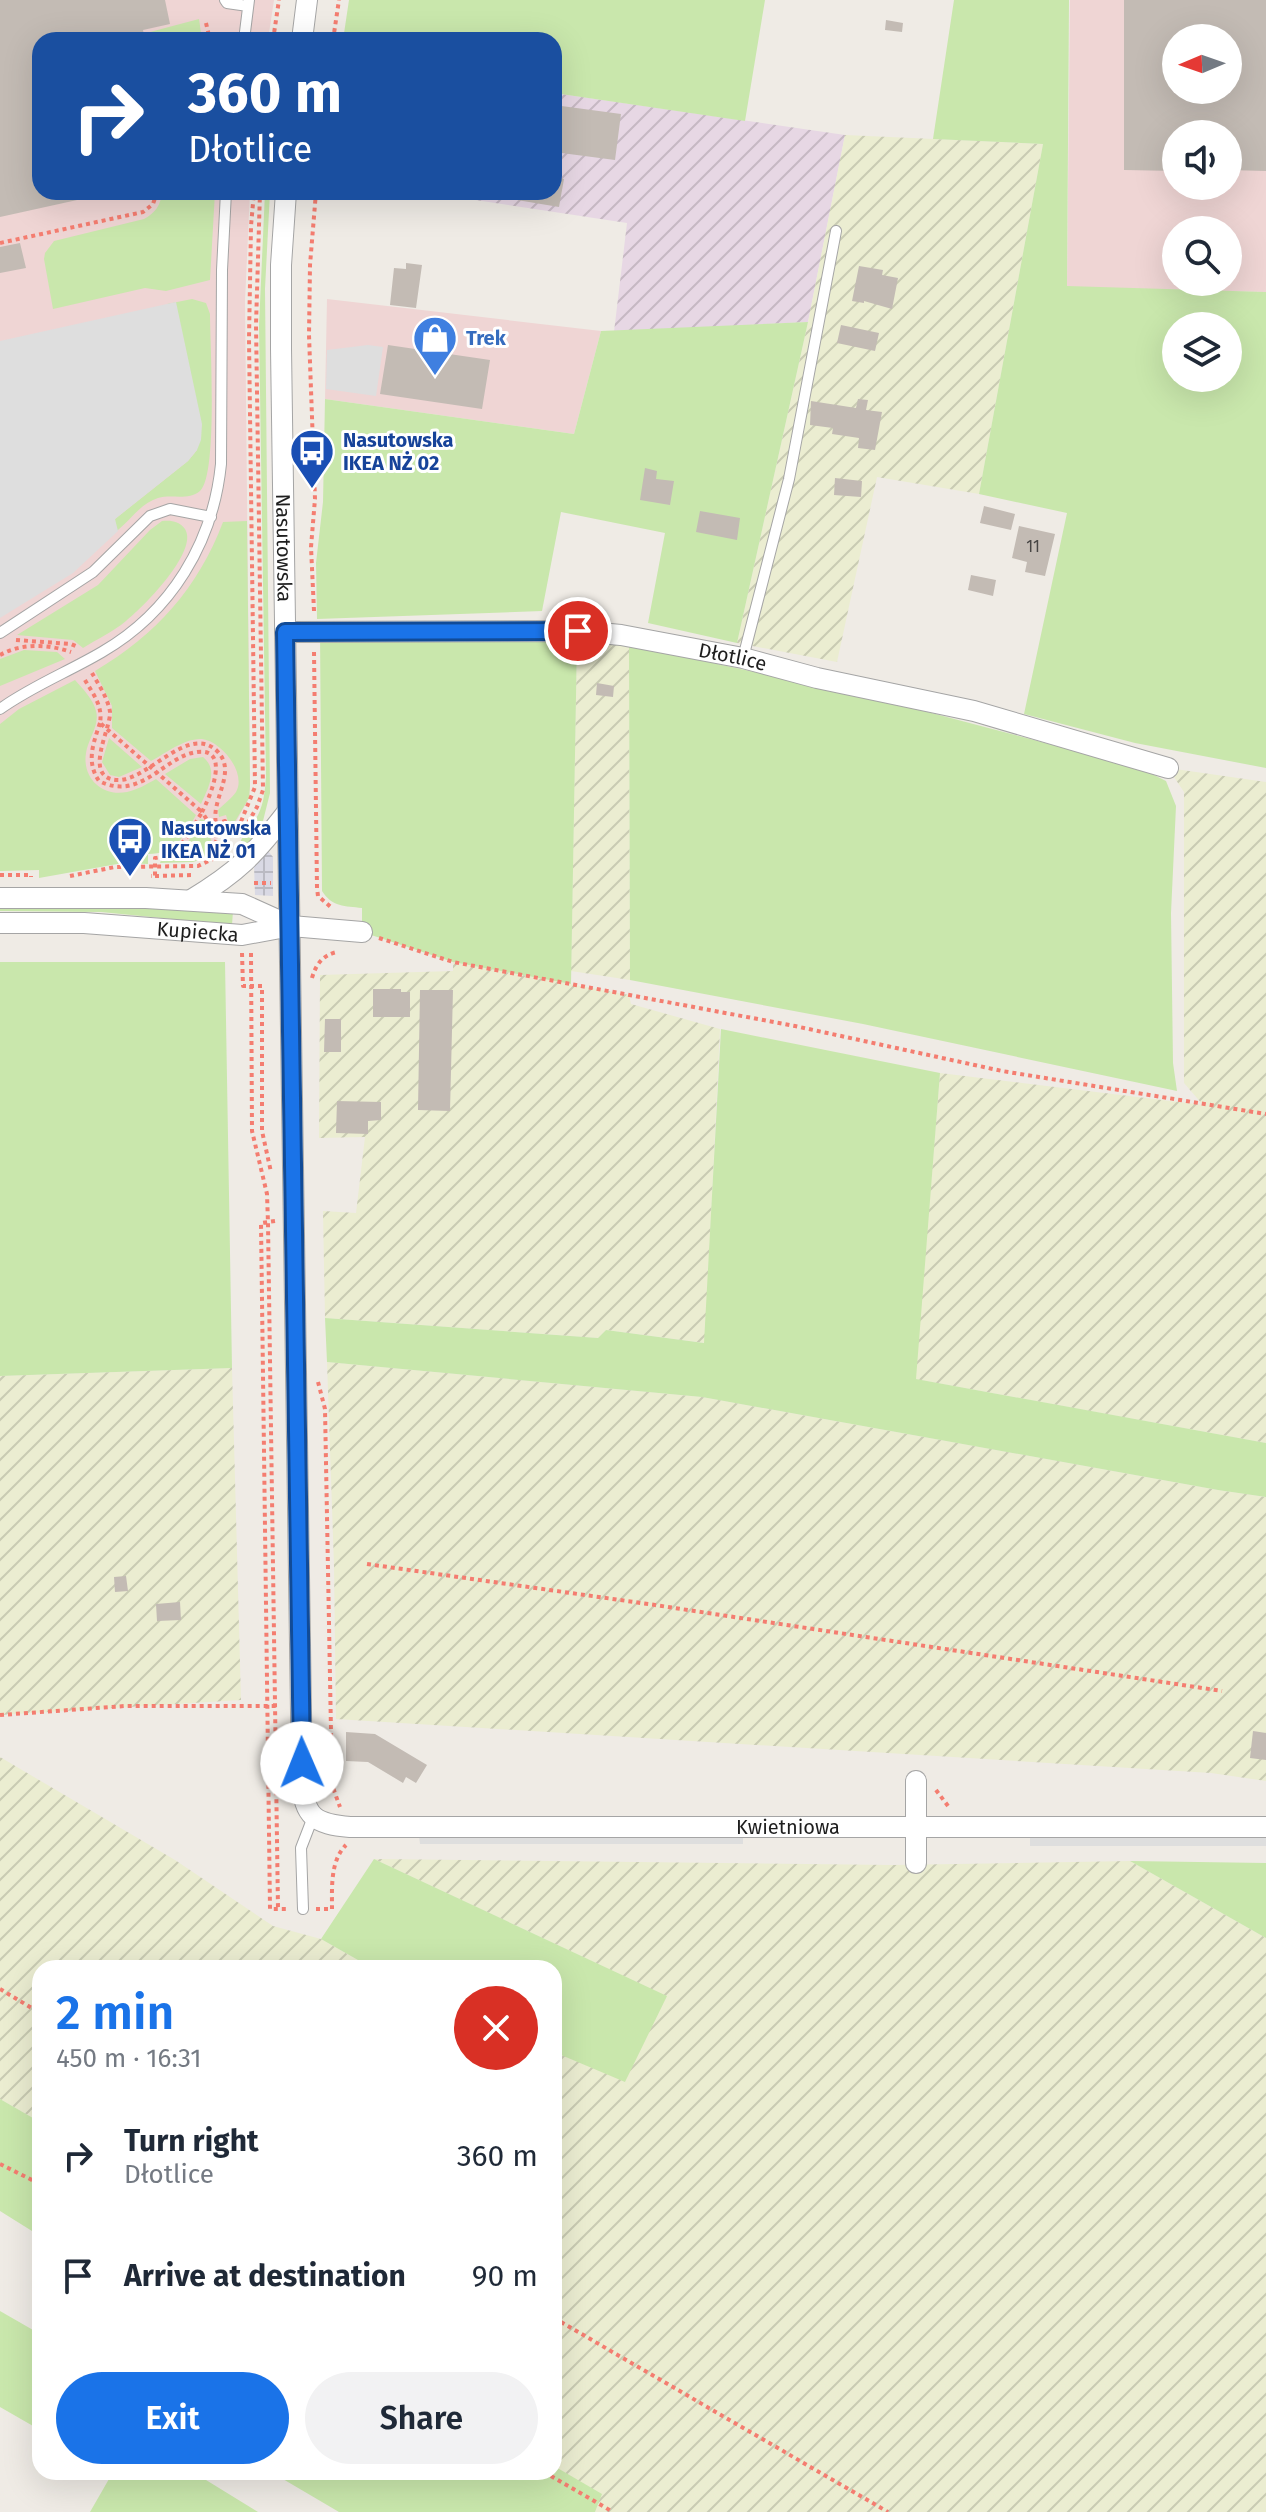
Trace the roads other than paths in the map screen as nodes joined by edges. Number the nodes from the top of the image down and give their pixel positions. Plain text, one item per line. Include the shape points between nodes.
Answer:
1 (225, 0) edge
2 (307, 0) edge
3 (249, 3) edge
4 (245, 32) edge
5 (303, 32) edge
6 (226, 200) edge
7 (286, 200) edge
8 (836, 231) dead end
9 (211, 517) junction
10 (285, 632) junction
11 (0, 633) edge
12 (743, 658) junction
13 (0, 709) edge
14 (1168, 768) dead end
15 (288, 811) junction
16 (0, 898) edge
17 (191, 900) junction
18 (0, 923) edge
19 (291, 926) junction
20 (362, 932) road end
21 (916, 1781) dead end
22 (313, 1817) junction
23 (917, 1827) junction
24 (1266, 1827) edge
25 (916, 1863) dead end
26 (303, 1909) dead end

1 - 3 lane
2 - 5 street
3 - 4 lane
6 - 9 lane via 222,452
7 - 10 street, Nasutowska via 281,301
8 - 12 lane via 789,479
9 - 11 lane via 170,509 150,516 93,572
9 - 13 lane via 188,568 157,610 126,636
10 - 12 street, Dłotlice via 578,631
10 - 15 street, Nasutowska
12 - 14 street, Dłotlice via 974,711
15 - 17 street, Kupiecka via 245,863
15 - 19 street, Nasutowska
16 - 17 street, Kupiecka
17 - 19 street, Kupiecka via 250,907
18 - 19 street, Kupiecka via 251,934
19 - 20 street
19 - 22 street, Nasutowska via 303,1795
21 - 23 street
22 - 23 street, Kwietniowa via 350,1827
22 - 26 lane via 301,1848
23 - 24 street, Kwietniowa
23 - 25 street

